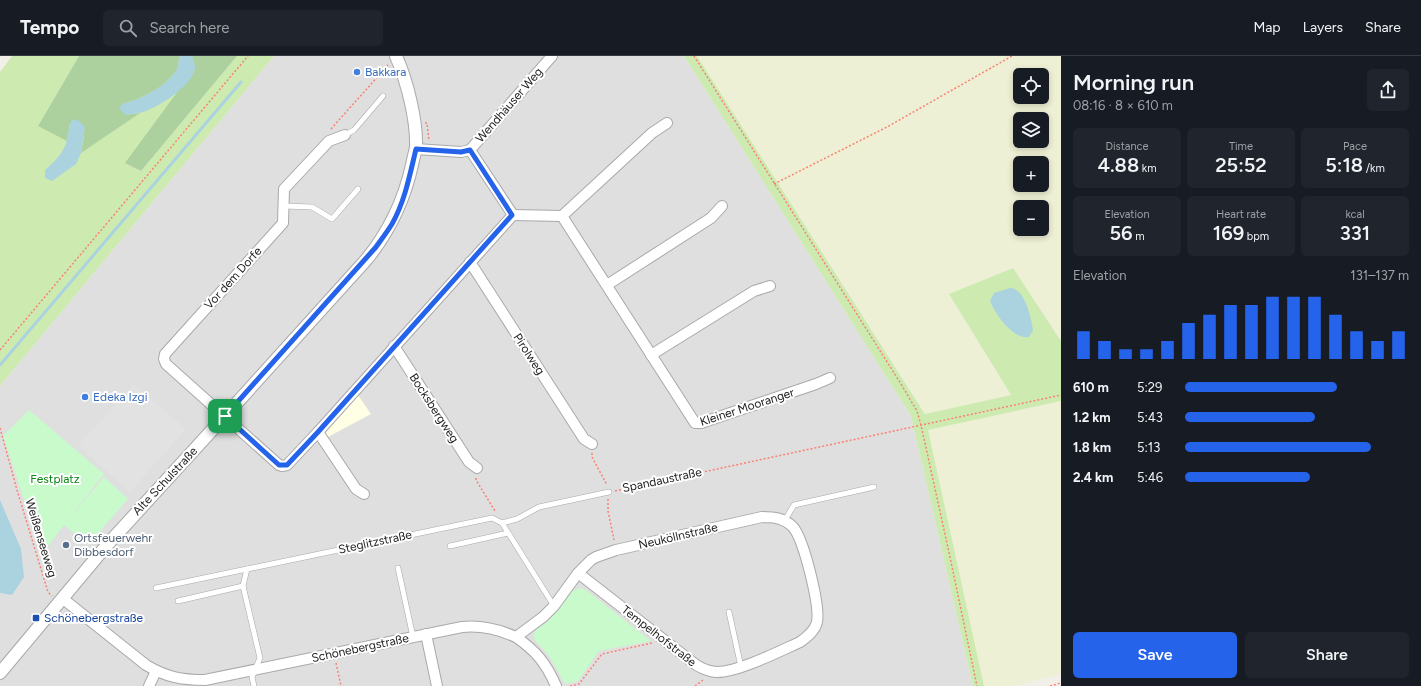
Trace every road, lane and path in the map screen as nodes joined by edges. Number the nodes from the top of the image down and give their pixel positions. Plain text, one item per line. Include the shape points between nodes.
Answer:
1 (248, 56) edge
2 (396, 56) edge
3 (552, 56) edge
4 (694, 56) edge
5 (1012, 56) edge
6 (384, 96) dead end
7 (421, 123) dead end
8 (667, 123) dead end
9 (345, 135) joint
10 (329, 140) junction
11 (416, 149) junction
12 (430, 150) junction
13 (470, 150) junction
14 (774, 184) junction
15 (358, 189) dead end
16 (283, 206) junction
17 (722, 206) dead end
18 (512, 215) junction
19 (562, 216) junction
20 (470, 262) junction
21 (606, 285) junction
22 (770, 286) dead end
23 (394, 346) junction
24 (0, 350) edge
25 (651, 355) junction
26 (830, 378) dead end
27 (1061, 395) edge
28 (225, 416) junction
29 (921, 425) junction
30 (0, 428) edge
31 (318, 432) junction
32 (592, 444) dead end
33 (477, 468) joint
34 (874, 488) dead end
35 (608, 492) joint
36 (364, 494) dead end
37 (785, 520) junction
38 (502, 523) junction
39 (508, 533) junction
40 (450, 546) dead end
41 (398, 568) dead end
42 (247, 569) junction
43 (578, 573) junction
44 (243, 586) junction
45 (156, 588) dead end
46 (62, 598) junction
47 (178, 601) dead end
48 (554, 606) junction
49 (729, 612) dead end
50 (426, 634) junction
51 (413, 637) junction
52 (516, 637) junction
53 (664, 641) junction
54 (334, 654) junction
55 (741, 667) junction
56 (255, 670) junction
57 (156, 671) junction
58 (0, 673) edge
59 (1061, 683) edge
60 (149, 686) edge
61 (254, 686) edge
62 (341, 686) edge
63 (437, 686) edge
64 (556, 686) edge
65 (570, 686) edge
66 (977, 686) edge
67 (1050, 686) edge

1 - 24 path
2 - 10 path via 328,131
2 - 11 street, Alte Schulstraße via 408,91
3 - 13 street, Wendhäuser Weg
4 - 14 path
5 - 14 path via 887,127
6 - 9 lane via 354,130
7 - 12 path via 427,123
8 - 19 street via 652,133
9 - 10 street
10 - 16 street, Vor dem Dorfe via 284,189
11 - 12 street, Wendhäuser Weg
11 - 28 street, Alte Schulstraße via 397,212 376,247
12 - 13 street, Wendhäuser Weg
13 - 18 street
14 - 29 path via 901,384 917,411
15 - 16 lane via 332,219 312,207
16 - 28 street, Vor dem Dorfe via 283,223 165,354 166,364
17 - 21 street via 711,218
18 - 19 street
18 - 20 street
19 - 21 street, Kleiner Mooranger
20 - 23 street
20 - 32 street, Pirolweg via 584,439
21 - 25 street, Kleiner Mooranger
22 - 25 street via 754,290
23 - 31 street
23 - 33 street, Bocksbergweg via 469,462
25 - 26 street, Kleiner Mooranger via 695,424
27 - 29 path, Spandaustraße
28 - 31 street, Vor dem Dorfe via 282,466 287,465
28 - 46 street, Alte Schulstraße via 111,540
29 - 35 path, Spandaustraße
29 - 66 path
30 - 46 path, Weißenseeweg via 48,592 51,596
31 - 36 street via 356,489
33 - 38 path via 476,480
34 - 37 lane via 794,505
35 - 38 lane, Spandaustraße via 539,507 517,519
37 - 43 street, Neuköllnstraße via 762,517 616,550 596,557
37 - 55 street, Tempelhofstraße via 793,528 804,551 817,610 817,622 814,630 800,642
38 - 39 lane
38 - 42 lane, Steglitzstraße via 492,518
39 - 40 lane
39 - 48 lane
41 - 51 lane
42 - 44 lane
42 - 45 lane, Steglitzstraße
43 - 48 street
43 - 53 street, Tempelhofstraße
44 - 47 lane
44 - 56 lane via 260,658
46 - 57 street, Schönebergstraße
46 - 58 street, Alte Schulstraße
48 - 52 street
49 - 55 lane
50 - 51 street, Schönebergstraße
50 - 52 street, Schönebergstraße via 473,626 498,630
50 - 63 street
51 - 54 street, Schönebergstraße
52 - 64 street, Schönebergstraße via 537,654 549,669
53 - 55 street, Tempelhofstraße via 706,670 729,671
53 - 65 path via 602,654 579,684
54 - 56 street, Schönebergstraße
54 - 62 path
56 - 57 street, Schönebergstraße via 205,680 178,679
56 - 61 lane via 252,677
57 - 60 street
59 - 67 path

